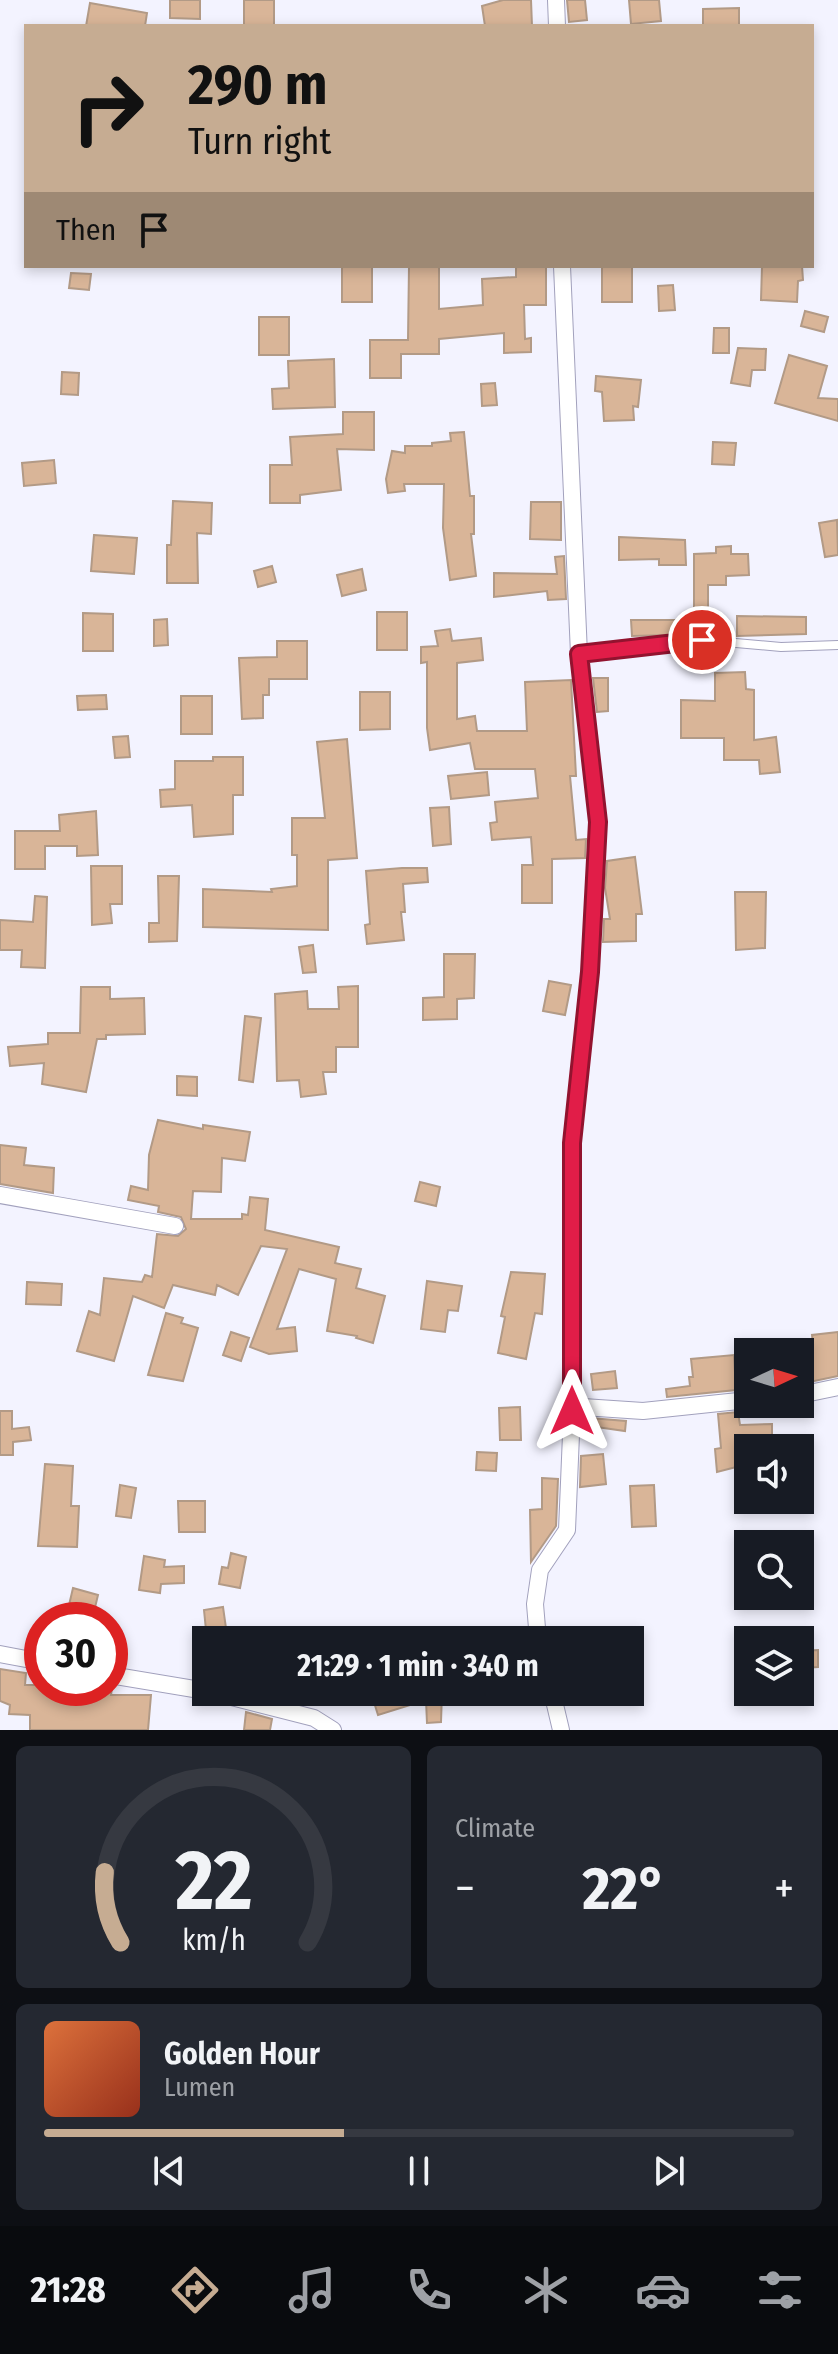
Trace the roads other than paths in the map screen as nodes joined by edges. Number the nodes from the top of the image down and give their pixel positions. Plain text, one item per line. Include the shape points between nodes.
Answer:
1 (556, 0) edge
2 (557, 24) edge
3 (562, 268) edge
4 (838, 645) edge
5 (579, 654) junction
6 (0, 1195) edge
7 (175, 1226) dead end
8 (838, 1387) edge
9 (814, 1392) edge
10 (734, 1401) edge
11 (572, 1411) junction
12 (537, 1626) edge
13 (0, 1654) edge
14 (24, 1659) edge
15 (128, 1678) edge
16 (192, 1689) edge
17 (267, 1706) edge
18 (555, 1706) edge
19 (333, 1730) edge
20 (561, 1730) edge

1 - 2 street
3 - 5 street
4 - 5 lane via 781,647 702,640
5 - 11 street via 598,822 590,972 572,1143
6 - 7 street
8 - 9 street
10 - 11 street via 643,1411
11 - 12 street via 567,1530 540,1570
13 - 14 street
15 - 16 street
17 - 19 street via 314,1718
18 - 20 street

